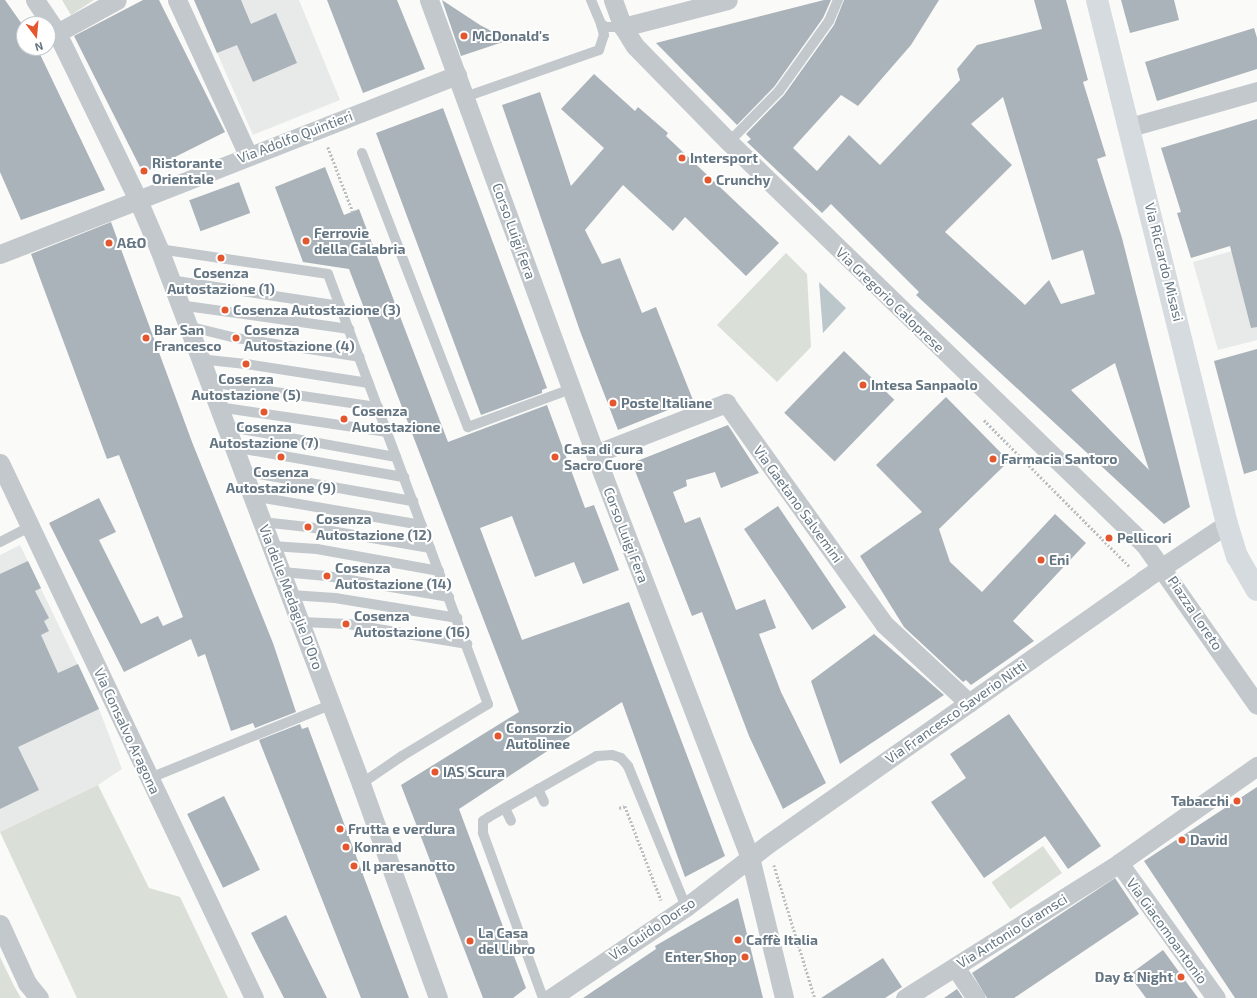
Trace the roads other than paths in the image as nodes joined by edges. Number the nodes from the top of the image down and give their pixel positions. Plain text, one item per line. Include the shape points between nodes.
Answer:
1 (35, 0) edge
2 (117, 0) edge
3 (177, 0) edge
4 (429, 0) edge
5 (591, 0) edge
6 (614, 0) edge
7 (728, 0) edge
8 (838, 0) edge
9 (1097, 0) edge
10 (601, 24) junction
11 (623, 27) junction
12 (57, 33) junction
13 (457, 75) junction
14 (1257, 91) edge
15 (465, 97) junction
16 (1130, 127) junction
17 (729, 142) junction
18 (362, 153) dead end
19 (248, 155) junction
20 (137, 198) junction
21 (159, 249) junction
22 (0, 254) edge
23 (170, 280) junction
24 (178, 305) junction
25 (340, 306) junction
26 (187, 326) junction
27 (349, 329) junction
28 (360, 357) junction
29 (199, 359) junction
30 (208, 382) junction
31 (369, 383) junction
32 (571, 389) junction
33 (218, 407) junction
34 (378, 407) junction
35 (225, 426) junction
36 (387, 432) junction
37 (233, 447) junction
38 (595, 454) junction
39 (396, 457) junction
40 (0, 464) edge
41 (242, 471) junction
42 (404, 477) junction
43 (252, 496) junction
44 (413, 502) junction
45 (262, 522) junction
46 (1227, 524) junction
47 (422, 525) junction
48 (30, 527) junction
49 (0, 542) edge
50 (272, 546) junction
51 (430, 548) junction
52 (1163, 566) junction
53 (439, 571) junction
54 (282, 572) junction
55 (1257, 590) edge
56 (291, 595) junction
57 (449, 597) junction
58 (457, 618) junction
59 (301, 622) junction
60 (467, 644) junction
61 (969, 703) junction
62 (332, 704) junction
63 (1257, 705) edge
64 (1257, 766) edge
65 (150, 778) junction
66 (362, 784) junction
67 (538, 789) junction
68 (544, 802) dead end
69 (505, 808) junction
70 (510, 821) dead end
71 (750, 857) junction
72 (1119, 863) junction
73 (686, 907) junction
74 (0, 924) edge
75 (955, 967) junction
76 (39, 998) edge
77 (254, 998) edge
78 (438, 998) edge
79 (543, 998) edge
80 (550, 998) edge
81 (784, 998) edge
82 (905, 998) edge
83 (976, 998) edge
84 (1216, 998) edge

1 - 12 street, Via delle Medaglie D'Oro
2 - 12 street
3 - 19 street
4 - 13 street, Corso Luigi Fera
5 - 10 lane
6 - 11 street, Via Gregorio Caloprese
7 - 11 street
8 - 17 lane via 829,21 779,91
9 - 16 street, Via Riccardo Misasi
10 - 11 lane via 606,27
10 - 15 lane via 604,35 599,50
11 - 17 street, Via Gregorio Caloprese via 635,46
12 - 20 street, Via delle Medaglie D'Oro
13 - 15 street, Corso Luigi Fera
13 - 19 street, Via Adolfo Quintieri
14 - 16 street
15 - 32 street, Corso Luigi Fera
16 - 46 street, Via Riccardo Misasi
17 - 52 street, Via Gregorio Caloprese via 1146,545
18 - 32 lane via 468,427
19 - 20 street, Via Adolfo Quintieri
20 - 21 street, Via delle Medaglie D'Oro
20 - 22 street, Via Adolfo Quintieri
21 - 23 street, Via delle Medaglie D'Oro
21 - 25 lane via 328,274
23 - 24 street, Via delle Medaglie D'Oro
23 - 25 lane
24 - 26 street, Via delle Medaglie D'Oro
24 - 27 lane
25 - 27 lane
26 - 28 lane via 236,338
26 - 29 street, Via delle Medaglie D'Oro
27 - 28 lane
28 - 31 lane
29 - 30 street, Via delle Medaglie D'Oro
29 - 31 lane
30 - 33 street, Via delle Medaglie D'Oro
30 - 34 lane
31 - 34 lane
32 - 38 street, Corso Luigi Fera
33 - 35 street, Via delle Medaglie D'Oro
33 - 36 lane
34 - 36 lane
35 - 37 street, Via delle Medaglie D'Oro
35 - 39 lane
36 - 39 lane
37 - 41 street, Via delle Medaglie D'Oro
37 - 42 lane
38 - 61 street, Via Gaetano Salvemini via 726,404 884,624
38 - 71 street, Corso Luigi Fera
39 - 42 lane
40 - 48 street, Via Consalvo Aragona
41 - 43 street, Via delle Medaglie D'Oro
41 - 44 lane
42 - 44 lane
43 - 45 street, Via delle Medaglie D'Oro
43 - 47 lane
44 - 47 lane
45 - 50 street, Via delle Medaglie D'Oro
45 - 51 lane via 308,527
46 - 52 street, Piazza Loreto
46 - 55 street via 1237,556
47 - 51 lane
48 - 49 lane
48 - 65 street, Via Consalvo Aragona
50 - 53 lane via 317,549
50 - 54 street, Via delle Medaglie D'Oro
51 - 53 lane
52 - 61 street, Via Francesco Saverio Nitti
52 - 63 street, Piazza Loreto
53 - 57 lane
54 - 56 street, Via delle Medaglie D'Oro
54 - 57 lane via 327,576
56 - 58 lane via 336,598
56 - 59 street, Via delle Medaglie D'Oro
57 - 58 lane
58 - 60 lane
59 - 60 lane via 348,624
59 - 62 street, Via delle Medaglie D'Oro
60 - 66 lane via 488,704
61 - 71 street, Via Francesco Saverio Nitti
62 - 65 lane
62 - 66 street, Via delle Medaglie D'Oro
64 - 72 street
65 - 77 street, Via Consalvo Aragona
66 - 78 street, Via delle Medaglie D'Oro
67 - 68 lane
67 - 69 lane
67 - 73 lane via 597,756 612,755 622,758 628,766
69 - 70 lane
69 - 79 lane via 483,821 483,833
71 - 73 street, Via Guido Dorso
71 - 81 street, Corso Luigi Fera
72 - 75 street, Via Antonio Gramsci
72 - 84 street, Via Giacomoantonio
73 - 80 street, Via Guido Dorso
74 - 76 street via 27,983
75 - 82 street, Via Antonio Gramsci
75 - 83 street

